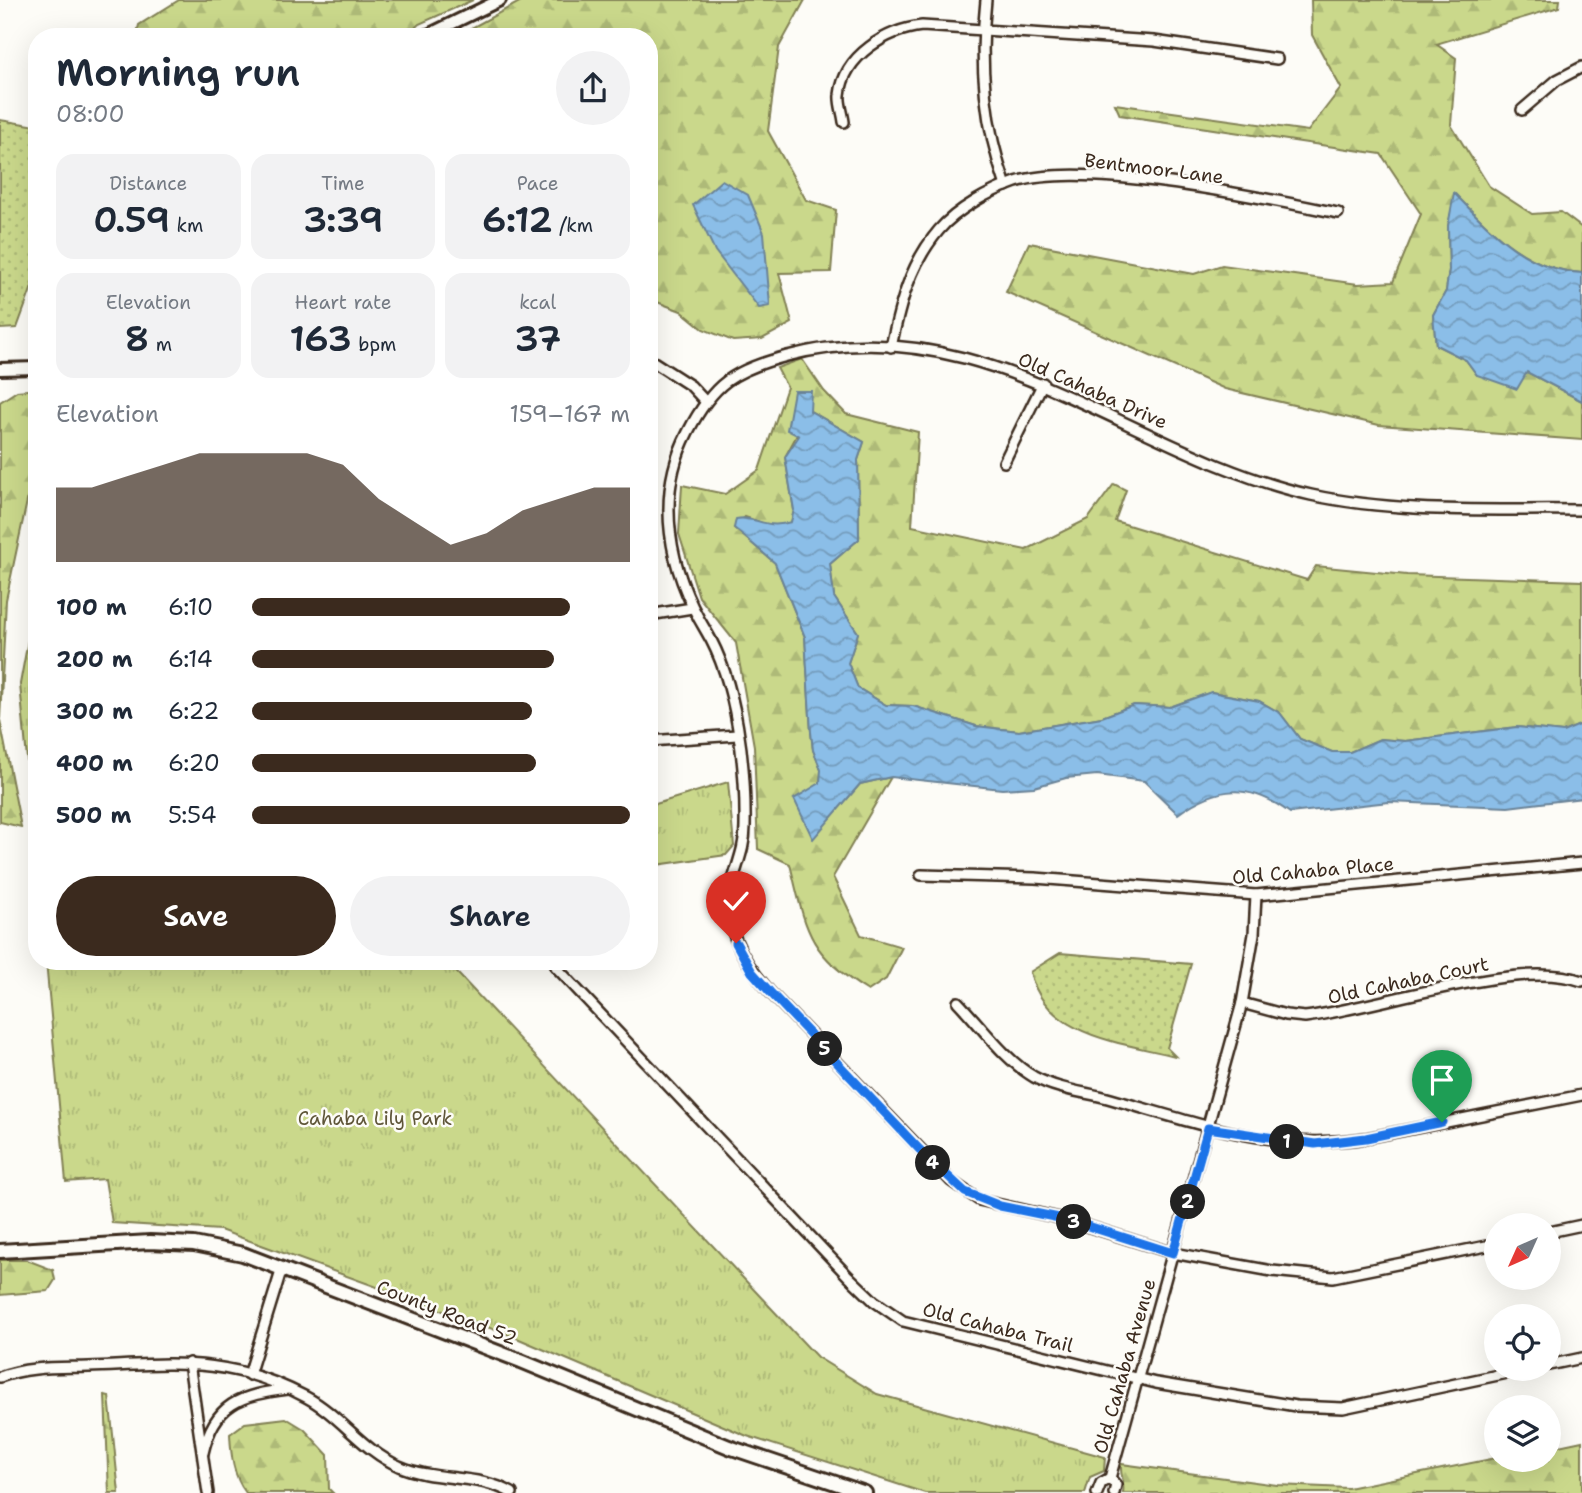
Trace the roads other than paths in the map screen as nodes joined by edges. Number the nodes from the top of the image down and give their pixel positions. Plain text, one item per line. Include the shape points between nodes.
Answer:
1 (500, 0) edge
2 (986, 0) edge
3 (442, 28) edge
4 (983, 31) junction
5 (1277, 59) dead end
6 (1582, 67) edge
7 (1522, 110) dead end
8 (844, 122) dead end
9 (1006, 187) junction
10 (1338, 213) dead end
11 (891, 346) junction
12 (658, 365) edge
13 (28, 368) edge
14 (0, 369) edge
15 (1043, 383) junction
16 (704, 400) junction
17 (1004, 462) dead end
18 (1582, 510) edge
19 (692, 608) junction
20 (658, 614) edge
21 (737, 735) junction
22 (658, 740) edge
23 (1582, 863) edge
24 (921, 876) dead end
25 (1256, 895) junction
26 (559, 970) edge
27 (1582, 981) edge
28 (958, 1002) dead end
29 (1241, 1003) junction
30 (1582, 1095) edge
31 (1208, 1128) junction
32 (1582, 1225) edge
33 (1561, 1229) edge
34 (1484, 1246) edge
35 (0, 1251) edge
36 (1173, 1253) junction
37 (282, 1268) junction
38 (1582, 1357) edge
39 (1561, 1362) edge
40 (189, 1363) junction
41 (249, 1375) junction
42 (0, 1377) edge
43 (1484, 1378) edge
44 (1138, 1379) junction
45 (288, 1389) junction
46 (201, 1462) junction
47 (1110, 1478) junction
48 (857, 1492) edge
49 (208, 1493) edge
50 (512, 1493) edge
51 (1097, 1493) edge
52 (1114, 1493) edge

1 - 3 street
2 - 4 street
4 - 5 street via 1154,41
4 - 8 street via 922,26 900,29 878,40 853,63 840,94
4 - 9 street via 993,150
6 - 7 street via 1557,80
9 - 10 street, Bentmoor Lane via 1072,176 1132,180
9 - 11 street, Bentmoor Lane via 976,201 940,228 918,257 901,298
11 - 15 street, Old Cahaba Drive via 997,367
11 - 16 street, Old Cahaba Drive via 823,348 752,364
12 - 16 street
13 - 14 street
15 - 17 street
15 - 18 street, Old Cahaba Drive via 1236,472 1312,495 1431,508
16 - 19 street, Old Cahaba Drive via 683,442 668,499 675,561
19 - 20 street
19 - 21 street, Old Cahaba Drive via 724,668
21 - 22 street
21 - 36 street, Old Cahaba Drive via 745,827 729,915 736,943 752,972 965,1192 1000,1206 1069,1220
23 - 25 street, Old Cahaba Place
24 - 25 street, Old Cahaba Place via 1035,878
25 - 29 street, Old Cahaba Avenue via 1253,944
26 - 44 street, Old Cahaba Trail via 848,1276 888,1312 912,1325
27 - 29 street, Old Cahaba Court via 1516,976 1305,1017
28 - 31 street via 1018,1065 1046,1083
29 - 31 street, Old Cahaba Avenue
30 - 31 street via 1331,1144 1290,1143
31 - 36 street, Old Cahaba Avenue
32 - 33 street
34 - 36 street, Old Cahaba Drive via 1322,1278
35 - 37 main road, County Road 52 via 138,1242 194,1244
36 - 44 street, Old Cahaba Avenue
37 - 41 street
37 - 48 main road, County Road 52 via 729,1447
38 - 39 street
40 - 41 street
40 - 42 street via 29,1369
40 - 46 street
41 - 45 street
43 - 44 street, Old Cahaba Trail via 1343,1408 1296,1406
44 - 47 street, Old Cahaba Avenue
45 - 46 street via 259,1393 227,1408 207,1433
45 - 50 street via 319,1405 375,1452 402,1468 487,1483
46 - 49 street
47 - 51 street, Old Cahaba Avenue via 1101,1483
47 - 52 street, Old Cahaba Avenue via 1116,1485

